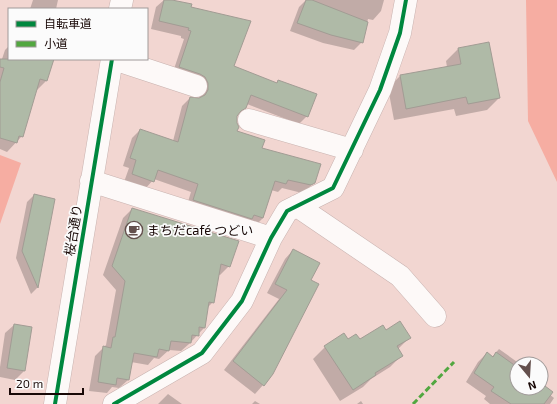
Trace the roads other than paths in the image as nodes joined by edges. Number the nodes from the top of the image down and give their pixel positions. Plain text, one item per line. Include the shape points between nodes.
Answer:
1 (406, 0) edge
2 (113, 60) edge
3 (116, 60) edge
4 (196, 86) dead end
5 (249, 120) dead end
6 (352, 150) junction
7 (92, 182) junction
8 (296, 206) junction
9 (271, 238) junction
10 (435, 316) dead end
11 (56, 404) edge
12 (117, 404) edge

1 - 6 street via 400,33 380,90
2 - 7 street, 桜台通り
3 - 4 street
5 - 6 street
6 - 8 street via 333,188
7 - 9 street
7 - 11 street, 桜台通り
8 - 9 street via 287,211
8 - 10 street via 400,276
9 - 12 street via 242,301 202,353

